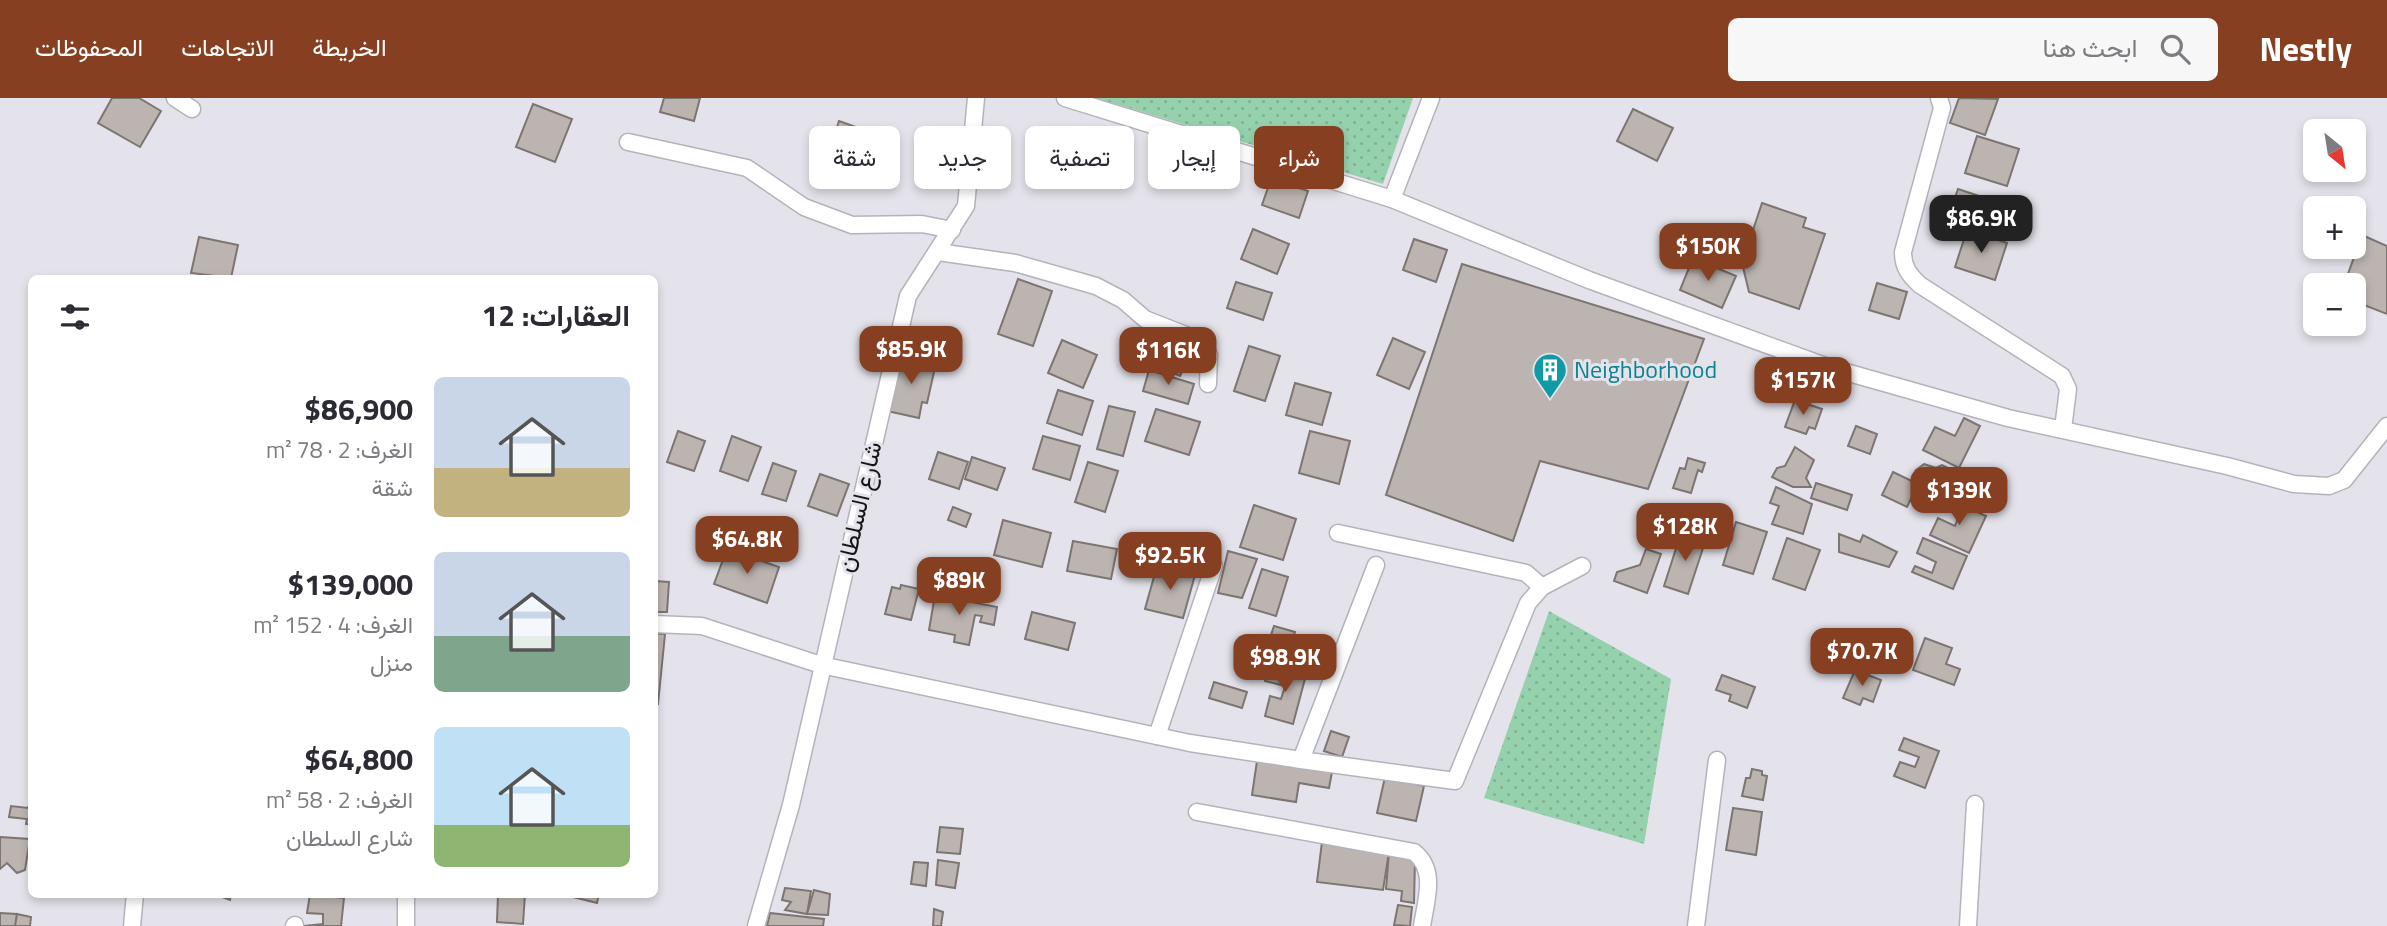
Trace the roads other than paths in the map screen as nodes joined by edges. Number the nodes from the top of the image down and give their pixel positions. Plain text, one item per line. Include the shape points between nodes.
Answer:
1 (175, 98) edge
2 (976, 98) edge
3 (1065, 98) edge
4 (1431, 98) edge
5 (1939, 98) edge
6 (192, 109) dead end
7 (628, 142) dead end
8 (1392, 199) junction
9 (953, 230) junction
10 (938, 252) junction
11 (1208, 384) dead end
12 (2387, 426) edge
13 (2063, 429) junction
14 (1338, 533) dead end
15 (1376, 565) dead end
16 (1214, 566) dead end
17 (1582, 566) dead end
18 (1542, 587) junction
19 (658, 624) edge
20 (821, 664) junction
21 (1157, 736) junction
22 (1301, 760) junction
23 (1717, 760) dead end
24 (1975, 804) dead end
25 (1196, 812) dead end
26 (135, 898) edge
27 (406, 898) edge
28 (132, 926) edge
29 (406, 926) edge
30 (756, 926) edge
31 (1422, 926) edge
32 (1696, 926) edge
33 (1968, 926) edge

1 - 6 street
2 - 9 street, شارع السلطان via 966,206
3 - 8 street
4 - 8 street
5 - 13 street via 1942,108 1903,263 1920,285 2062,376 2068,389
7 - 9 street via 747,168 804,207 852,225 922,224
8 - 13 street via 1589,280 1828,367
9 - 10 street, شارع السلطان
10 - 11 street via 1015,262 1096,286 1145,319 1201,341 1209,355
10 - 20 street, شارع السلطان via 906,305
12 - 13 street via 2344,480 2329,486 2294,484
14 - 18 street via 1526,573
15 - 22 street
16 - 21 street
17 - 18 street
18 - 22 street via 1528,603 1455,781
19 - 20 street via 702,626
20 - 21 street
20 - 30 street, شارع السلطان via 791,805
21 - 22 street
23 - 32 street
24 - 33 street
25 - 31 street via 1414,852 1424,859 1429,880
26 - 28 street
27 - 29 street

